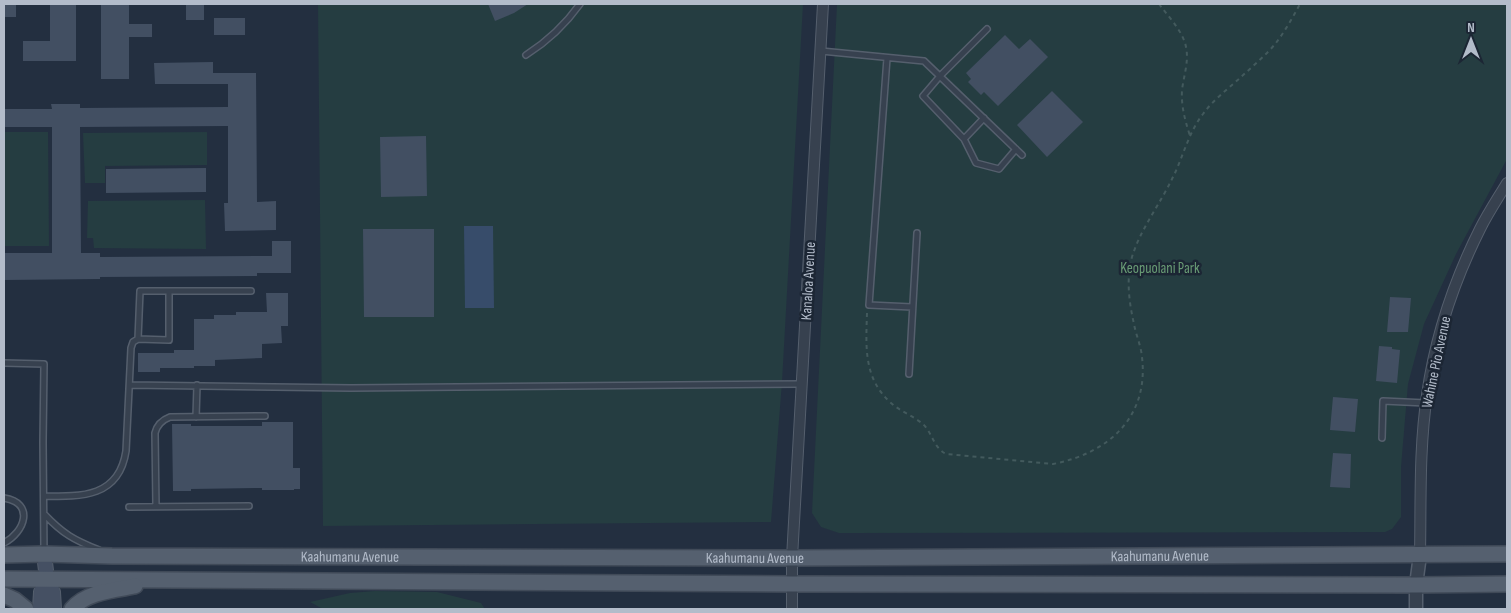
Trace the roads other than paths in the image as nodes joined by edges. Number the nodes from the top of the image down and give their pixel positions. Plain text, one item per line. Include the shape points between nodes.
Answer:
1 (580, 4) edge
2 (823, 4) edge
3 (987, 29) dead end
4 (821, 51) junction
5 (526, 54) dead end
6 (887, 58) junction
7 (940, 76) junction
8 (984, 118) junction
9 (964, 139) junction
10 (1016, 149) junction
11 (1022, 155) dead end
12 (1507, 183) edge
13 (916, 233) dead end
14 (170, 291) junction
15 (251, 291) dead end
16 (912, 307) junction
17 (138, 339) junction
18 (4, 363) edge
19 (909, 374) dead end
20 (803, 384) junction
21 (130, 385) junction
22 (197, 385) junction
23 (1426, 403) junction
24 (265, 416) dead end
25 (196, 417) junction
26 (1382, 438) dead end
27 (44, 496) junction
28 (4, 498) edge
29 (249, 506) dead end
30 (129, 507) dead end
31 (156, 507) junction
32 (44, 513) junction
33 (4, 543) edge
34 (44, 554) junction
35 (1507, 554) edge
36 (4, 555) edge
37 (1420, 555) junction
38 (112, 556) junction
39 (792, 558) junction
40 (4, 579) edge
41 (48, 579) junction
42 (165, 580) junction
43 (792, 584) junction
44 (1507, 584) edge
45 (1416, 585) junction
46 (4, 595) edge
47 (26, 609) edge
48 (40, 609) edge
49 (54, 609) edge
50 (72, 609) edge
51 (792, 609) edge
52 (1416, 609) edge

1 - 5 lane via 556,33
2 - 4 street, Kanaloa Avenue
3 - 7 lane
4 - 6 lane
4 - 20 street, Kanaloa Avenue
6 - 7 lane via 924,61
6 - 16 lane via 869,304
7 - 8 lane
7 - 9 lane via 923,96
8 - 9 lane
8 - 10 lane
9 - 10 lane via 976,163 999,169
10 - 11 lane
12 - 23 street, Wahine Pio Avenue via 1480,229 1453,292 1435,352
13 - 16 lane
14 - 15 lane
14 - 17 lane via 140,291
14 - 17 lane via 169,340
16 - 19 lane
17 - 21 lane via 130,348
18 - 27 lane via 44,364
20 - 22 lane via 360,388
20 - 39 street, Kanaloa Avenue
21 - 22 lane
21 - 27 lane via 125,456 115,477 107,486 91,494
22 - 25 lane
23 - 26 lane via 1383,401
23 - 37 street, Wahine Pio Avenue
24 - 25 lane
25 - 31 lane via 170,418 156,429
27 - 32 lane
28 - 33 lane via 16,502 24,515 16,534
29 - 31 lane
30 - 31 lane
32 - 34 lane
32 - 38 lane via 76,541
34 - 36 main road, Kaahumanu Avenue
34 - 38 main road, Kaahumanu Avenue
34 - 41 main road
35 - 37 main road, Kaahumanu Avenue
37 - 39 main road, Kaahumanu Avenue
37 - 45 street
38 - 39 main road, Kaahumanu Avenue
39 - 43 street, Kanaloa Avenue
40 - 41 main road, Kaahumanu Avenue
41 - 42 main road, Kaahumanu Avenue
41 - 48 main road via 41,592
41 - 49 main road
42 - 43 main road, Kaahumanu Avenue
42 - 50 main road via 94,595
43 - 45 main road, Kaahumanu Avenue
43 - 51 street, Kanaloa Avenue
44 - 45 main road, Kaahumanu Avenue
45 - 52 street
46 - 47 main road

